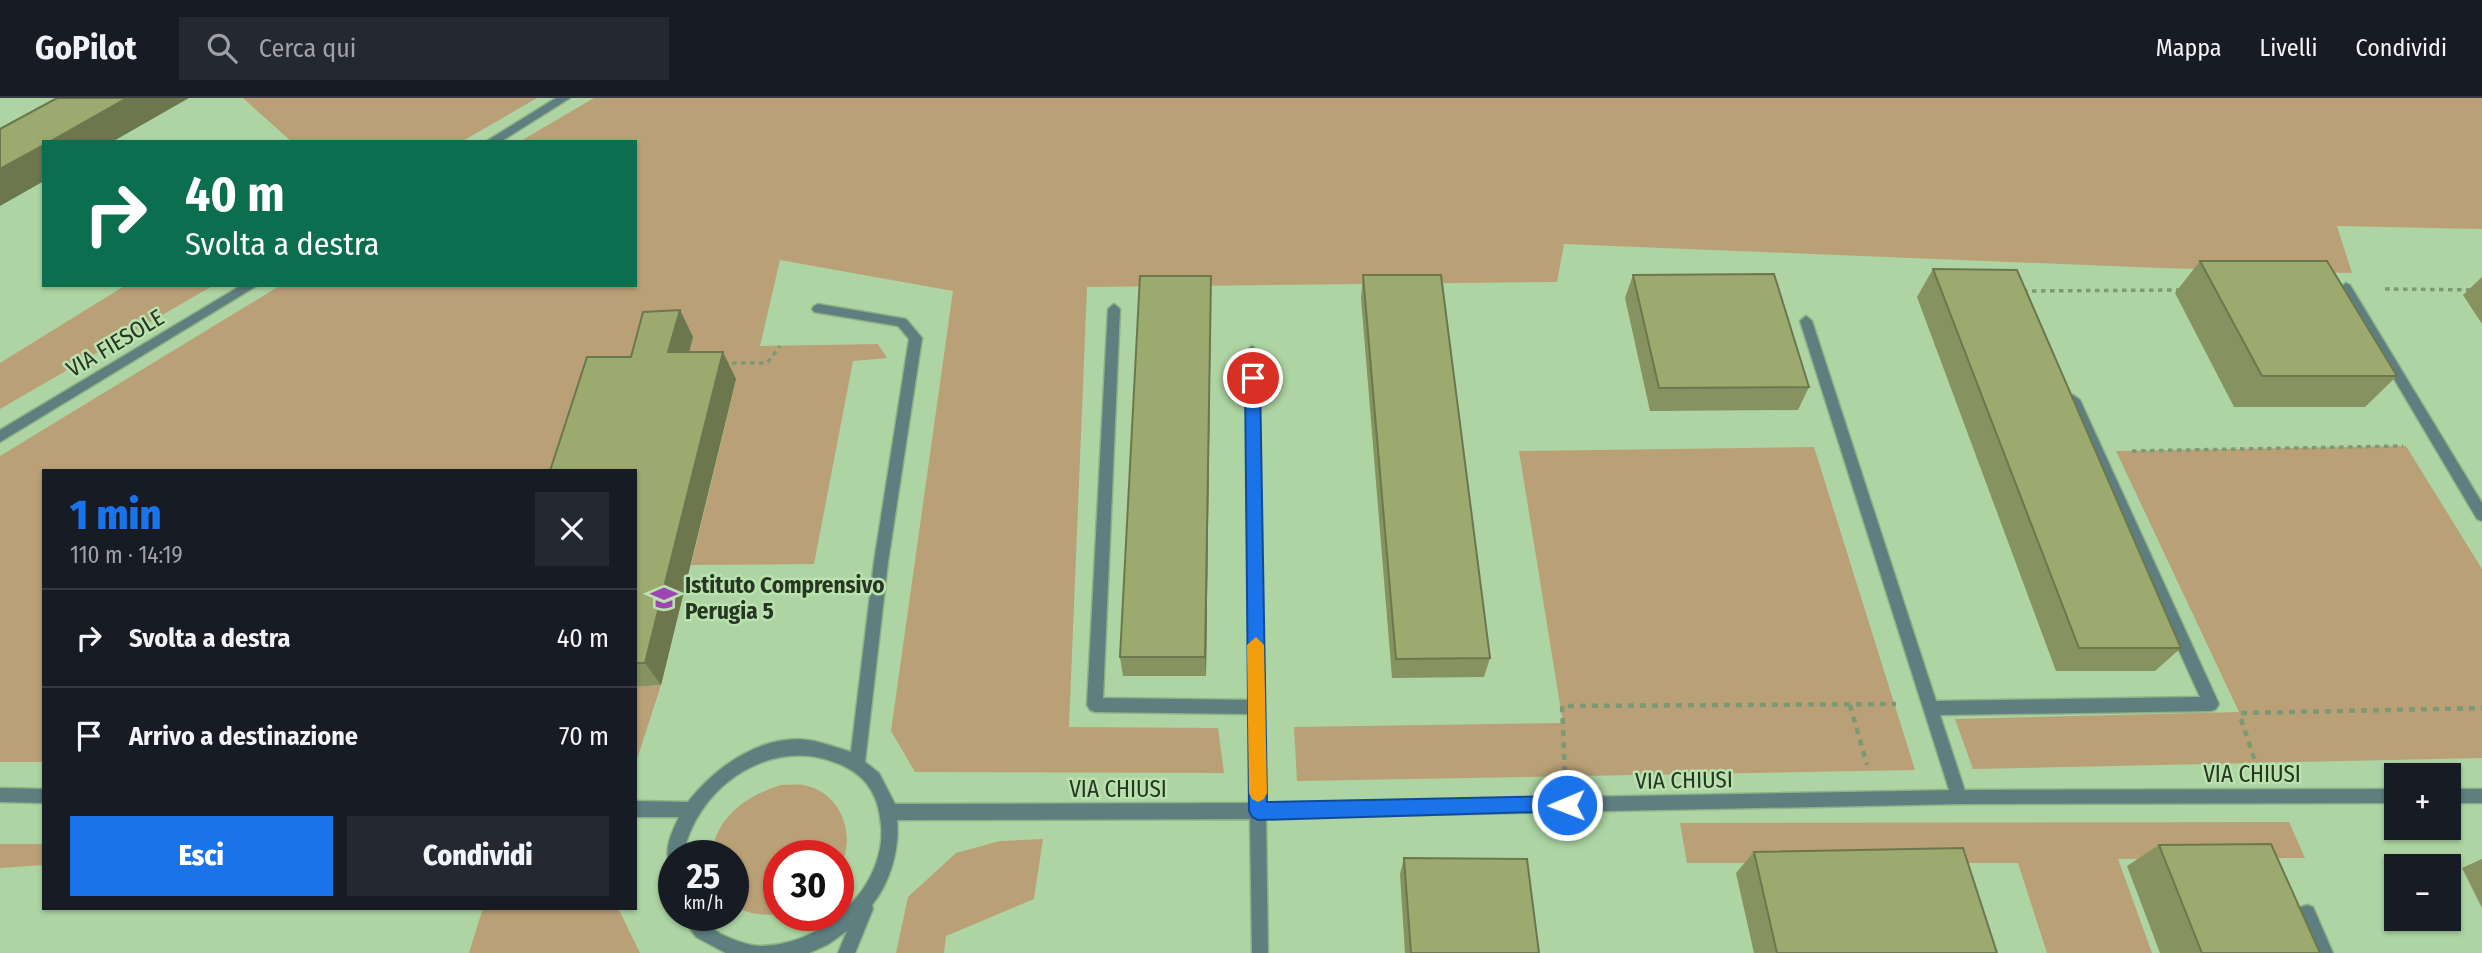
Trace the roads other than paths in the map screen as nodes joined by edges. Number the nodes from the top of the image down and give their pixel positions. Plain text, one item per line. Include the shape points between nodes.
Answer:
1 (564, 98) edge
2 (494, 140) edge
3 (249, 287) edge
4 (2346, 288) edge
5 (818, 309) dead end
6 (1114, 309) dead end
7 (1806, 321) dead end
8 (1252, 351) dead end
9 (2068, 391) edge
10 (0, 436) edge
11 (2482, 515) edge
12 (1256, 707) junction
13 (1930, 708) junction
14 (858, 762) junction
15 (0, 795) edge
16 (42, 796) edge
17 (2384, 796) edge
18 (2461, 796) edge
19 (2482, 796) edge
20 (1959, 797) junction
21 (637, 809) edge
22 (691, 810) junction
23 (1258, 811) junction
24 (890, 812) junction
25 (678, 840) edge
26 (872, 894) junction
27 (2307, 913) dead end
28 (700, 931) edge
29 (756, 953) edge
30 (764, 953) edge
31 (846, 953) edge
32 (1260, 953) edge
33 (2325, 953) edge

1 - 2 street
3 - 10 street, VIA FIESOLE
4 - 11 street
5 - 14 street via 902,322 916,338 881,562
6 - 12 street via 1095,705
7 - 13 street
8 - 12 street
9 - 13 street via 2211,704
12 - 23 street
13 - 20 street
14 - 22 street via 831,751 802,747 770,751 739,764 712,784
14 - 24 street via 878,784
15 - 16 street
17 - 20 street, VIA CHIUSI
18 - 19 street
20 - 23 street, VIA CHIUSI
21 - 22 street
22 - 25 street
23 - 24 street, VIA CHIUSI
23 - 32 street
24 - 26 street via 892,839 886,867
26 - 30 street via 850,919 822,939 790,951
26 - 31 street
27 - 33 street
28 - 29 street via 725,947

